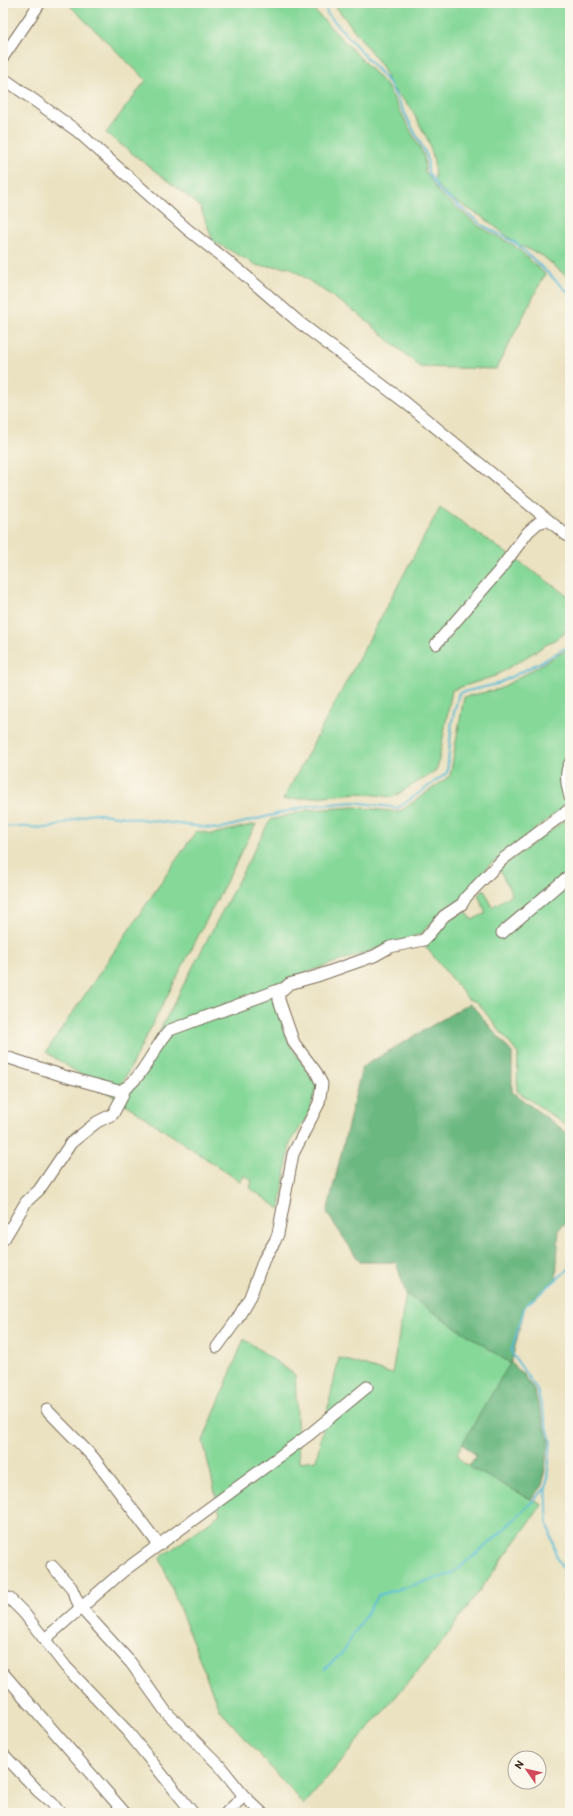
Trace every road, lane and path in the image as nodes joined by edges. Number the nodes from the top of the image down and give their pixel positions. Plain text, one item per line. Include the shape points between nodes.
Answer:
1 (40, 3) edge
2 (3, 58) edge
3 (3, 78) edge
4 (548, 520) junction
5 (570, 538) edge
6 (436, 644) dead end
7 (570, 763) edge
8 (570, 797) edge
9 (570, 809) edge
10 (570, 875) edge
11 (502, 933) dead end
12 (281, 989) junction
13 (3, 1056) edge
14 (125, 1088) junction
15 (3, 1237) edge
16 (217, 1347) dead end
17 (367, 1387) dead end
18 (47, 1410) dead end
19 (159, 1545) junction
20 (52, 1566) dead end
21 (10, 1598) dead end
22 (80, 1607) junction
23 (45, 1639) junction
24 (3, 1673) edge
25 (3, 1754) edge
26 (244, 1796) junction
27 (60, 1813) edge
28 (125, 1813) edge
29 (194, 1813) edge
30 (226, 1813) edge
31 (262, 1813) edge

1 - 2 street
3 - 4 street via 77,131 205,244 300,323 406,403
4 - 5 street
4 - 6 street via 538,523 528,532 498,572
7 - 8 street via 567,768 566,784
9 - 12 street via 503,859 462,904 440,919 424,940 390,947 374,956 288,984
10 - 11 street
12 - 14 street via 170,1030
12 - 16 street via 278,1000 294,1043 322,1084 320,1103 293,1154 276,1241 264,1259 250,1297
13 - 14 street via 118,1091
14 - 15 street via 113,1114 97,1122 70,1143
17 - 19 street via 310,1434
18 - 19 street via 93,1457
19 - 22 street
20 - 22 street via 71,1587
21 - 23 street
22 - 23 street
22 - 26 street via 131,1662 166,1712 219,1765
23 - 29 street via 66,1667 127,1731
24 - 28 street
25 - 27 street
26 - 30 street
26 - 31 street

